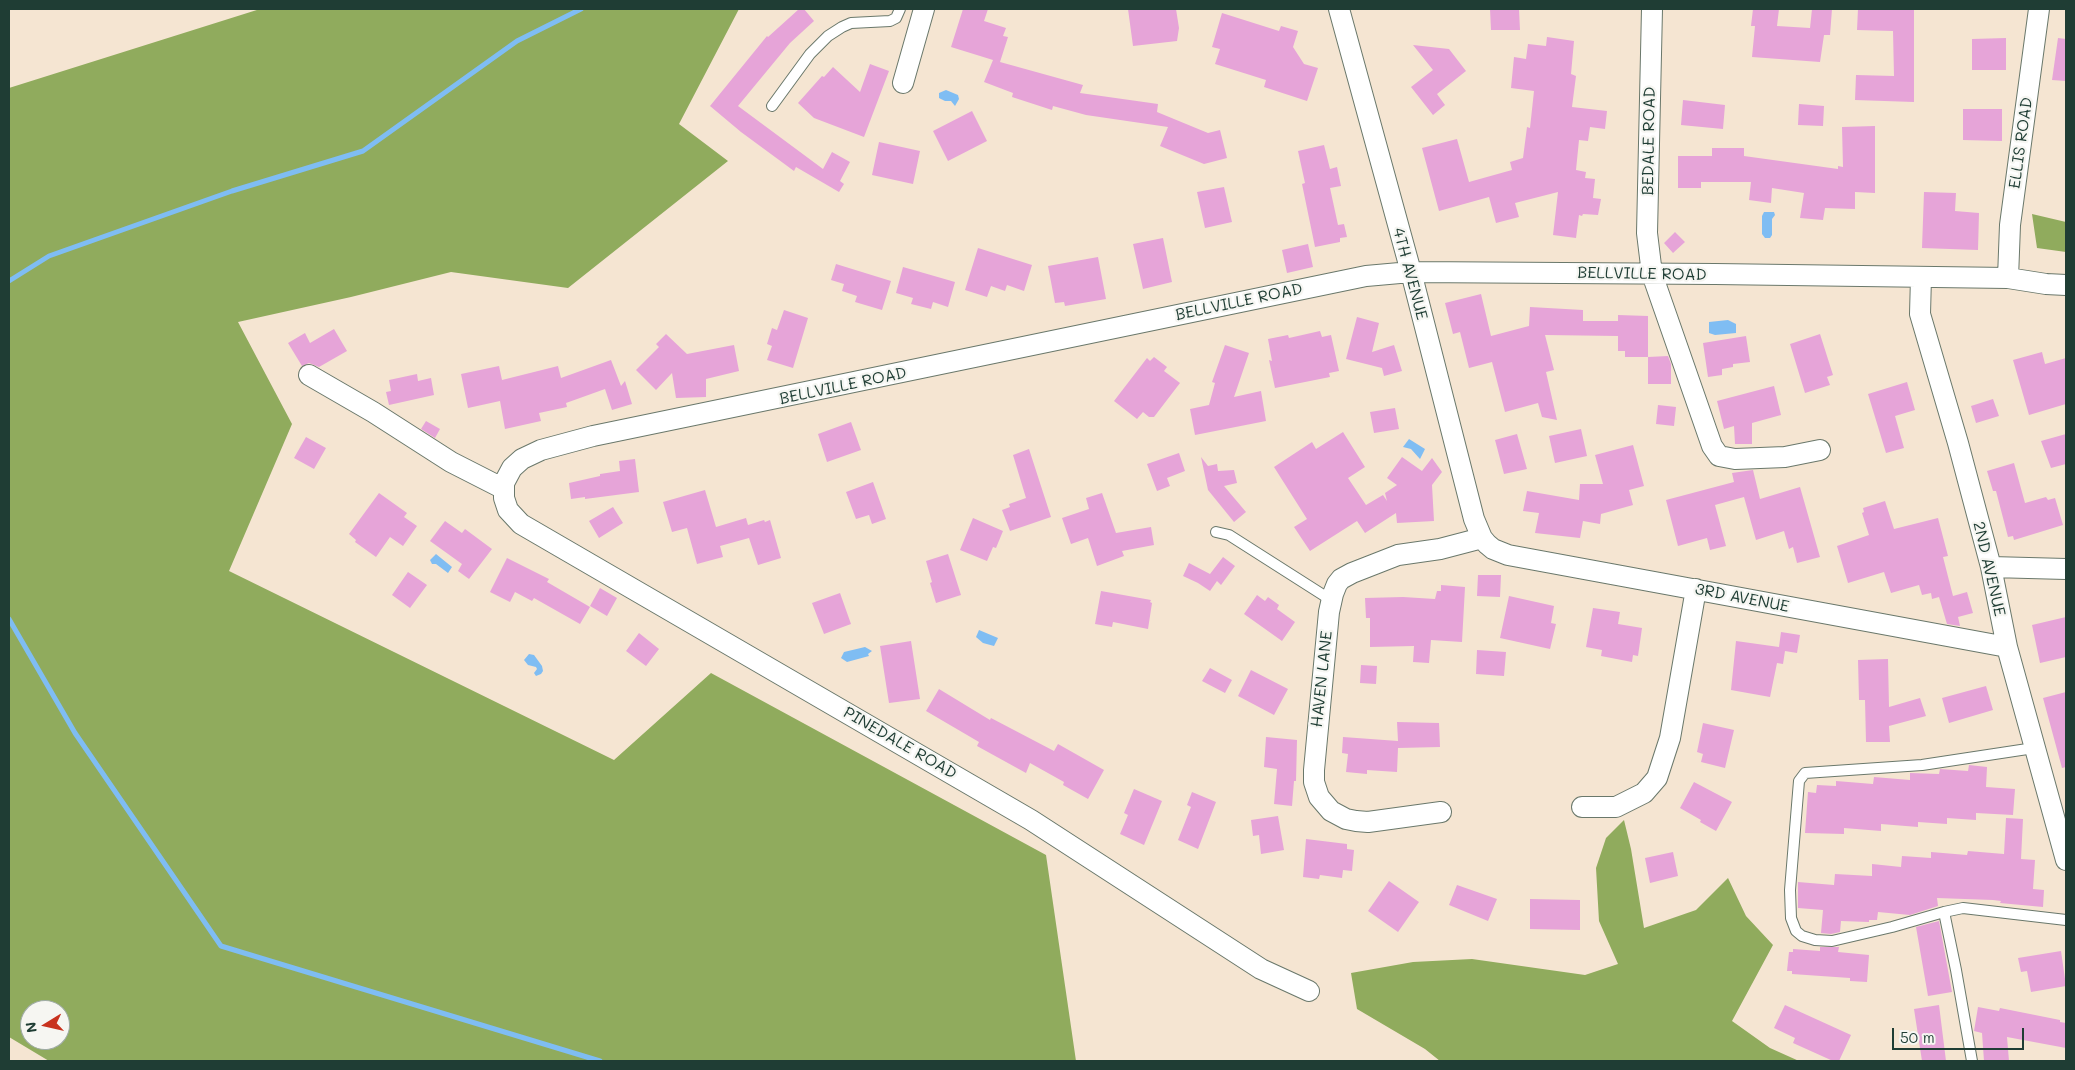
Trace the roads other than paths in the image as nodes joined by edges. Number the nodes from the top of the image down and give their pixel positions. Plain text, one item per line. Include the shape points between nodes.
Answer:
1 (900, 9) edge
2 (924, 9) edge
3 (1339, 9) edge
4 (1652, 9) edge
5 (2039, 9) edge
6 (903, 83) dead end
7 (772, 106) dead end
8 (1411, 272) junction
9 (2066, 272) edge
10 (1652, 274) junction
11 (1921, 277) junction
12 (2008, 278) junction
13 (2066, 285) edge
14 (309, 375) dead end
15 (1820, 450) dead end
16 (504, 489) junction
17 (1216, 532) dead end
18 (1482, 538) junction
19 (1991, 567) junction
20 (2066, 569) edge
21 (1696, 589) junction
22 (1331, 600) junction
23 (2007, 647) junction
24 (2034, 748) junction
25 (1582, 807) dead end
26 (1442, 812) dead end
27 (2066, 860) edge
28 (1944, 912) junction
29 (2066, 920) edge
30 (1309, 991) dead end
31 (1972, 1061) edge

1 - 7 lane via 896,18 890,21 851,23 828,36 810,54
2 - 6 street
3 - 8 street, 4TH AVENUE
4 - 10 street, BEDALE ROAD via 1647,232
5 - 12 street, ELLIS ROAD via 2010,225
8 - 10 street, BELLVILLE ROAD
8 - 16 street, BELLVILLE ROAD via 1366,276 568,442 522,459 512,468
8 - 18 street, 4TH AVENUE via 1474,518
9 - 12 street, BELLVILLE ROAD
10 - 11 street, BELLVILLE ROAD
10 - 15 street, BEDALE ROAD via 1715,453 1724,458 1771,458
11 - 12 street, BELLVILLE ROAD
11 - 19 street, 2ND AVENUE via 1920,314
12 - 13 street, BELLVILLE ROAD
14 - 16 street via 451,462
16 - 30 street, PINEDALE ROAD via 508,510 534,532 1032,820 1261,969
17 - 22 lane via 1229,535
18 - 21 street, 3RD AVENUE via 1494,549 1508,555
18 - 22 street, HAVEN LANE via 1385,559 1341,579
19 - 20 street
19 - 23 street, 2ND AVENUE
21 - 23 street, 3RD AVENUE
21 - 25 street via 1670,738 1657,778 1644,793 1616,807
22 - 26 street, HAVEN LANE via 1316,729 1314,776 1319,798 1330,811 1356,821
23 - 24 street, 2ND AVENUE
24 - 27 street, 2ND AVENUE
24 - 28 lane via 1922,765 1805,774 1799,781 1790,890 1791,918 1796,932 1809,939 1832,941
28 - 29 lane via 1982,909
28 - 31 lane

